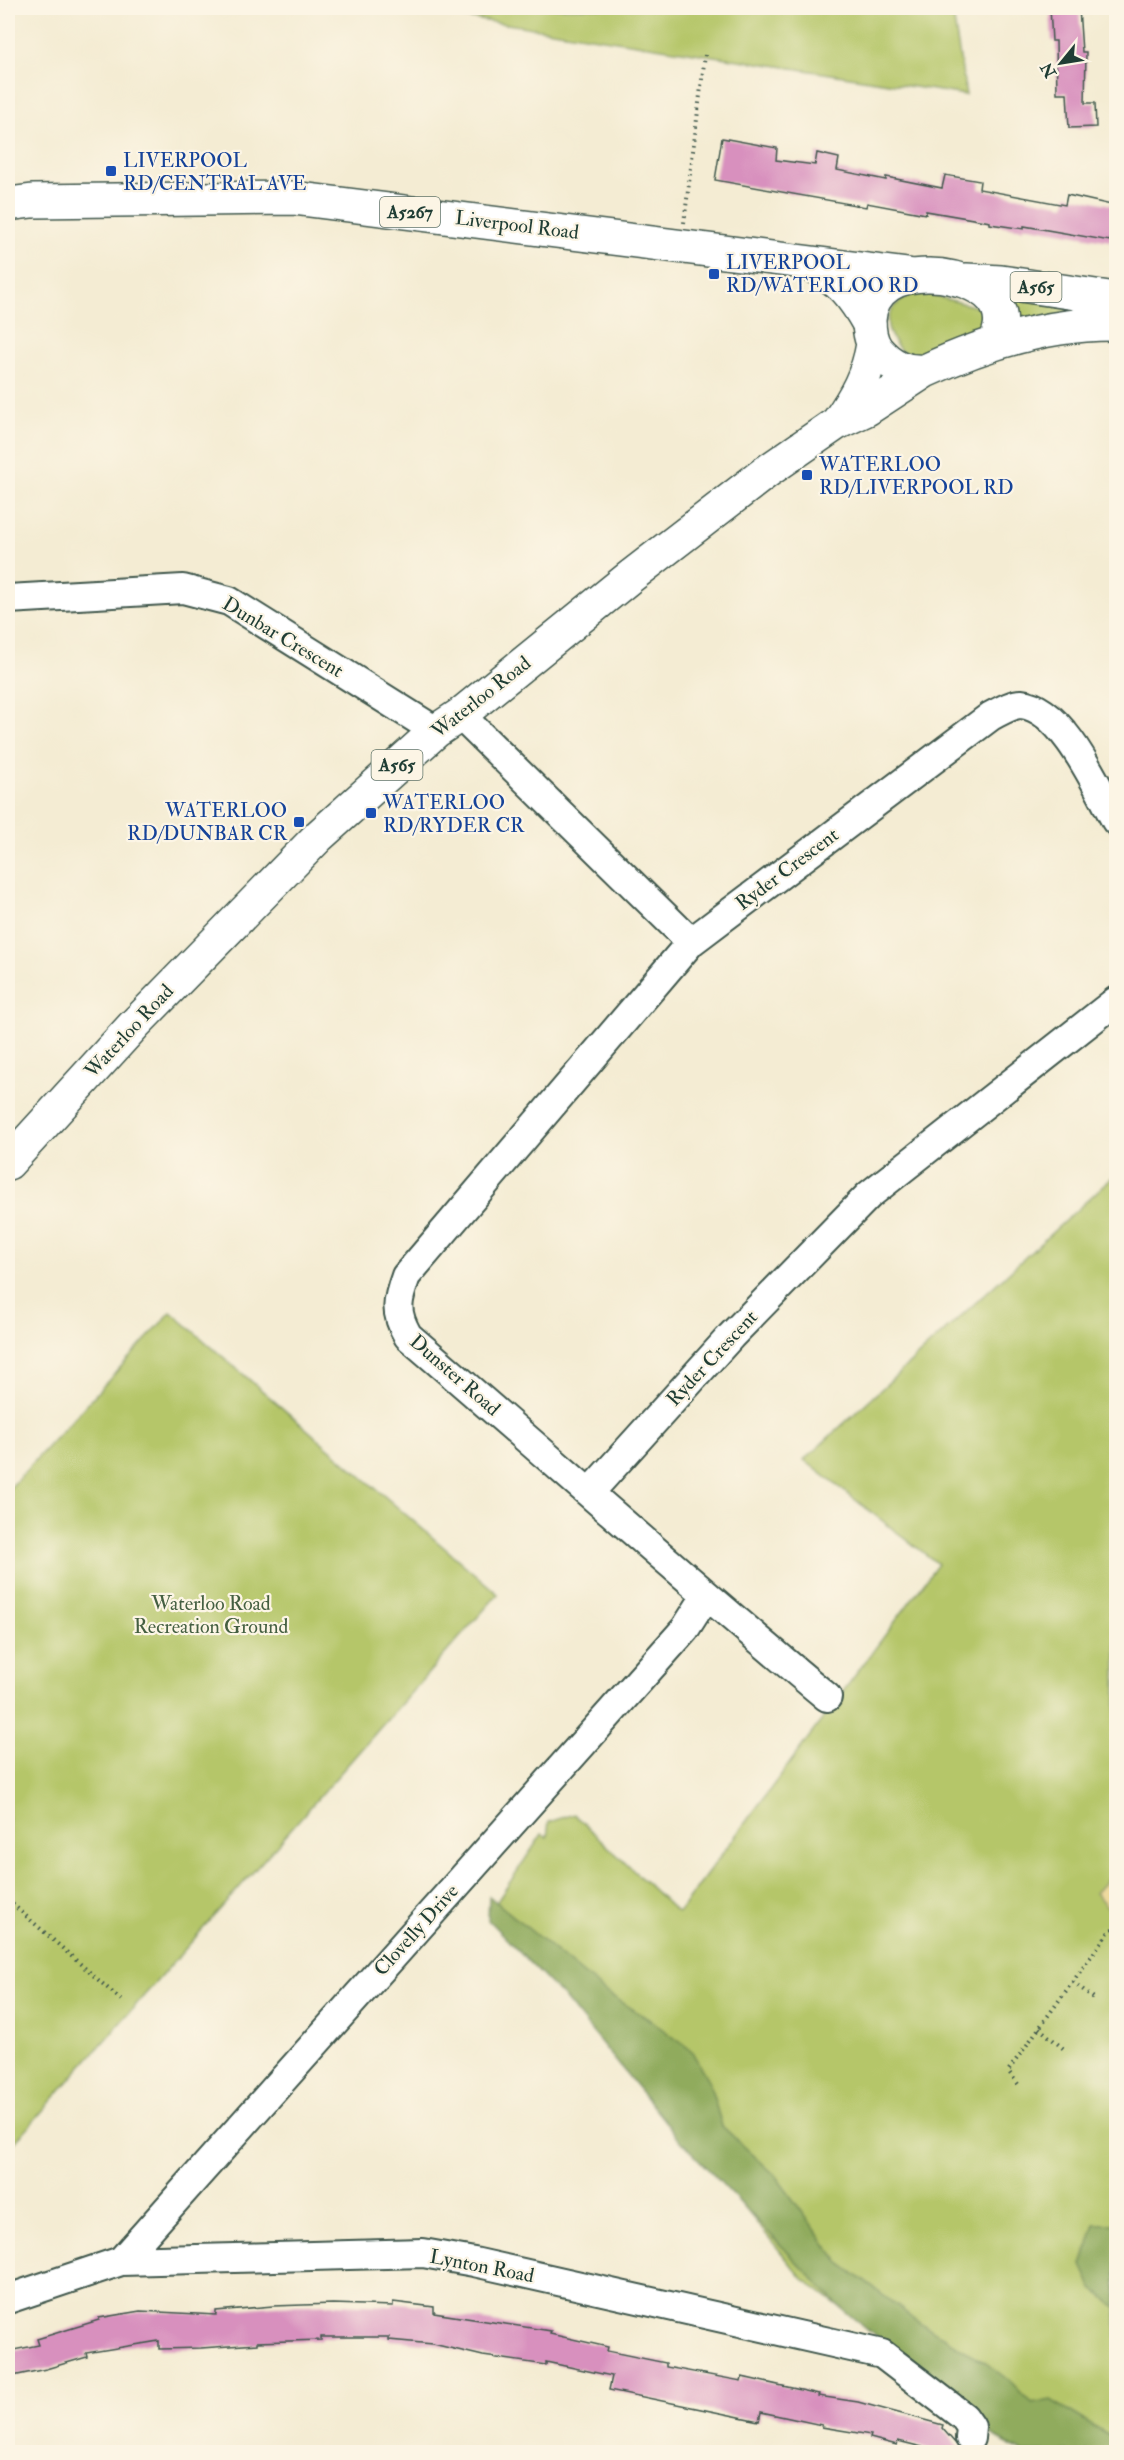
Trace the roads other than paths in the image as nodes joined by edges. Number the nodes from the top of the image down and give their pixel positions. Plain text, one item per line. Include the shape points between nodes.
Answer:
1 (8, 204) edge
2 (809, 264) junction
3 (908, 275) junction
4 (955, 279) junction
5 (1116, 299) edge
6 (1116, 324) edge
7 (871, 334) junction
8 (995, 343) junction
9 (925, 371) junction
10 (837, 423) junction
11 (8, 599) edge
12 (448, 723) junction
13 (1116, 821) edge
14 (691, 942) junction
15 (1116, 1001) edge
16 (8, 1163) edge
17 (590, 1492) junction
18 (706, 1596) junction
19 (827, 1697) dead end
20 (121, 2261) junction
21 (8, 2299) edge
22 (970, 2438) dead end

1 - 2 main road, Liverpool Road / A5267 via 293,198
2 - 3 main road, Liverpool Road / A5267
2 - 7 main road, Liverpool Road / A5267 via 846,288
3 - 4 main road, A565
3 - 7 main road, A565 via 894,280 876,297 870,310
4 - 5 main road, A565
4 - 8 main road, A565 via 992,297 1000,318
6 - 8 main road, A565 via 1073,325
7 - 9 main road via 892,364 914,372
7 - 10 main road, Waterloo Road / A565 via 869,369
8 - 9 main road, A565
9 - 10 main road, Waterloo Road / A565 via 867,409
10 - 12 main road, Waterloo Road / A565 via 766,472
11 - 12 street, Dunbar Crescent via 183,588 204,593 229,601
12 - 14 street
12 - 16 main road, Waterloo Road / A565 via 319,836 134,1025
13 - 14 street, Ryder Crescent via 1061,727 1043,711 1020,704 991,716
14 - 17 street, Dunster Road via 406,1276 398,1298 398,1320 408,1336
15 - 17 street, Ryder Crescent via 869,1195 731,1336
17 - 18 street, Dunster Road
18 - 19 street, Dunster Road
18 - 20 street, Clovelly Drive via 685,1629
20 - 21 street, Lynton Road
20 - 22 street, Lynton Road via 423,2253 444,2257 882,2354 964,2417 971,2427

